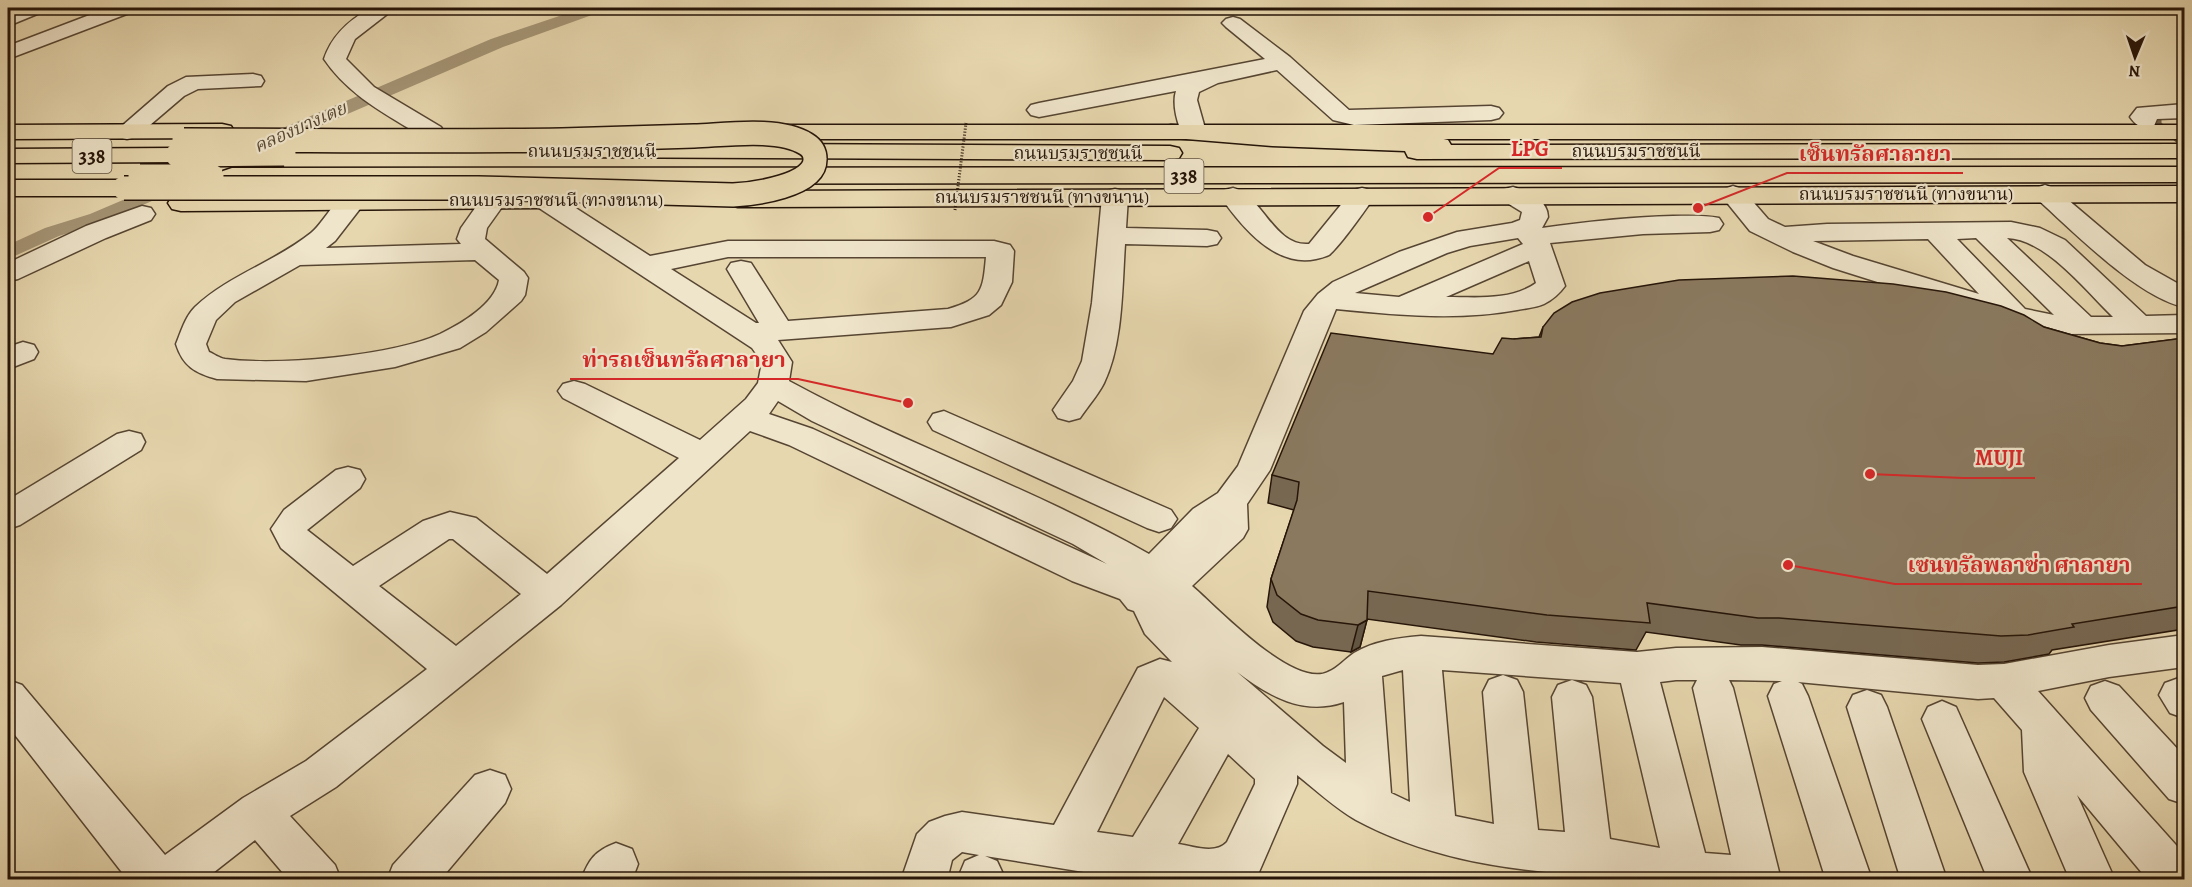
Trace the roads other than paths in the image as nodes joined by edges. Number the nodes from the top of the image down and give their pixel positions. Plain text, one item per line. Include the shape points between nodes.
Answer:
1 (35, 8) edge
2 (385, 8) edge
3 (108, 10) edge
4 (8, 20) edge
5 (1233, 22) dead end
6 (8, 53) edge
7 (1282, 62) junction
8 (1216, 77) junction
9 (253, 81) dead end
10 (1039, 110) dead end
11 (2184, 111) edge
12 (1491, 113) dead end
13 (2146, 126) junction
14 (8, 132) edge
15 (127, 132) junction
16 (432, 132) junction
17 (1183, 132) junction
18 (2184, 132) edge
19 (8, 140) edge
20 (181, 148) junction
21 (1550, 151) junction
22 (2177, 151) edge
23 (8, 156) edge
24 (2184, 175) edge
25 (8, 176) edge
26 (1224, 186) junction
27 (8, 188) edge
28 (122, 189) junction
29 (1733, 194) junction
30 (2045, 194) junction
31 (2074, 194) junction
32 (2184, 194) edge
33 (1500, 195) junction
34 (1362, 196) junction
35 (1115, 197) junction
36 (494, 200) junction
37 (545, 200) junction
38 (353, 201) junction
39 (8, 202) edge
40 (142, 214) dead end
41 (1710, 224) dead end
42 (1878, 231) junction
43 (1935, 231) junction
44 (1984, 231) junction
45 (1827, 232) junction
46 (1112, 236) junction
47 (1783, 237) junction
48 (1207, 238) dead end
49 (1532, 238) junction
50 (480, 252) junction
51 (293, 257) junction
52 (861, 257) junction
53 (741, 269) junction
54 (654, 270) junction
55 (1866, 270) junction
56 (8, 273) edge
57 (2184, 283) edge
58 (1929, 288) junction
59 (2184, 298) edge
60 (1328, 300) junction
61 (1400, 306) junction
62 (2184, 311) edge
63 (2016, 316) junction
64 (2131, 319) junction
65 (2184, 324) edge
66 (2082, 325) junction
67 (765, 332) junction
68 (773, 385) junction
69 (574, 391) dead end
70 (1069, 410) dead end
71 (823, 413) junction
72 (745, 418) junction
73 (944, 422) dead end
74 (801, 436) junction
75 (129, 442) dead end
76 (1013, 453) junction
77 (703, 456) junction
78 (348, 480) dead end
79 (977, 502) junction
80 (8, 516) edge
81 (1159, 519) dead end
82 (1155, 584) junction
83 (350, 586) junction
84 (548, 595) junction
85 (2184, 651) edge
86 (1421, 652) junction
87 (1636, 668) junction
88 (456, 669) junction
89 (1362, 670) junction
90 (2004, 681) junction
91 (1713, 688) dead end
92 (1503, 692) dead end
93 (1788, 696) dead end
94 (8, 698) edge
95 (1572, 698) dead end
96 (2106, 698) dead end
97 (1868, 706) dead end
98 (1942, 719) dead end
99 (1223, 724) junction
100 (2042, 724) junction
101 (2184, 785) edge
102 (490, 789) dead end
103 (1370, 805) junction
104 (258, 812) junction
105 (1434, 833) junction
106 (1065, 849) junction
107 (1144, 861) junction
108 (1562, 863) edge
109 (1688, 872) junction
110 (157, 879) edge
111 (167, 879) edge
112 (319, 879) edge
113 (408, 879) edge
114 (924, 879) edge
115 (1759, 879) edge
116 (1849, 879) edge
117 (1924, 879) edge
118 (2011, 879) edge
119 (2093, 879) edge
120 (2178, 879) edge

1 - 4 street
2 - 16 street via 353,29 338,47 335,59 344,72 372,94
3 - 6 street
5 - 7 street
7 - 8 street
7 - 12 street via 1341,115 1354,118
8 - 10 street
8 - 17 street via 1188,88
9 - 15 street via 194,82 176,91
11 - 13 street via 2145,113 2142,117
13 - 17 main road, 338
13 - 18 main road, 338
14 - 15 main road, 338
15 - 16 main road, 338
16 - 17 main road, 338
17 - 21 main road
19 - 20 main road
20 - 21 main road, ถนนบรมราชชนนี / 338, bridge via 284,154 547,150 1309,154
20 - 23 main road, ถนนบรมราชชนนี / 338
20 - 28 main road, bridge via 767,134 807,144 815,162 807,174 781,188 742,194 517,189
21 - 22 main road, ถนนบรมราชชนนี / 338
24 - 26 main road, ถนนบรมราชชนนี / 338
25 - 28 main road, ถนนบรมราชชนนี / 338
26 - 28 main road, ถนนบรมราชชนนี / 338, bridge via 232,176
26 - 33 main road
26 - 34 main road, ถนนบรมราชชนนี (ทางขนาน) / 338
26 - 34 street via 1278,243 1294,251 1318,250
26 - 35 main road, ถนนบรมราชชนนี (ทางขนาน) / 338
27 - 28 main road
28 - 38 main road, ถนนบรมราชชนนี (ทางขนาน) / 338 via 181,203
28 - 39 main road, ถนนบรมราชชนนี (ทางขนาน) / 338
29 - 30 main road, ถนนบรมราชชนนี (ทางขนาน) / 338
29 - 33 main road, ถนนบรมราชชนนี (ทางขนาน) / 338
29 - 47 street via 1759,225
30 - 31 main road, ถนนบรมราชชนนี (ทางขนาน) / 338
30 - 59 street via 2135,271
31 - 32 main road, ถนนบรมราชชนนี (ทางขนาน) / 338
31 - 57 street via 2139,255
33 - 34 main road, ถนนบรมราชชนนี (ทางขนาน) / 338
33 - 49 street via 1534,208
35 - 37 main road, ถนนบรมราชชนนี (ทางขนาน) / 338
35 - 46 street
36 - 37 main road, ถนนบรมราชชนนี (ทางขนาน) / 338
36 - 38 main road, ถนนบรมราชชนนี (ทางขนาน) / 338
36 - 50 street via 474,228 471,239
37 - 54 street
38 - 51 street via 325,235
40 - 56 street
41 - 49 street via 1595,228
42 - 43 street
42 - 45 street
42 - 58 street
43 - 44 street
43 - 63 street
44 - 64 street via 2030,234 2055,246
44 - 66 street
45 - 47 street
45 - 55 street
46 - 48 street
46 - 70 street via 1097,362
47 - 55 street via 1808,251
49 - 60 street via 1476,236 1445,244 1338,290
49 - 61 street
49 - 61 street via 1551,286 1534,298 1489,306
50 - 51 street
50 - 51 street via 514,278 511,295 476,325 449,341 395,357 306,371 217,369 195,357 191,344 203,316 225,296
52 - 53 street
52 - 54 street via 728,249
52 - 67 street via 998,262 998,282 991,299 979,309 951,318
53 - 54 street
53 - 67 street
54 - 67 street
55 - 58 street
58 - 63 street
60 - 61 street
60 - 82 street via 1319,311 1260,457 1230,502 1230,529
62 - 64 street
63 - 66 street
64 - 65 street
64 - 66 street
67 - 68 street via 763,341 777,362
68 - 71 street
68 - 72 street
69 - 77 street
71 - 74 street
71 - 79 street
72 - 74 street
72 - 77 street
73 - 76 street
74 - 79 street
75 - 80 street
76 - 79 street
76 - 81 street
77 - 84 street
78 - 83 street via 296,519 289,529 294,539
79 - 82 street via 1104,544
82 - 89 street via 1278,681 1315,693 1332,690
82 - 103 street via 1158,623 1308,759
83 - 84 street via 436,530 450,525 463,527
83 - 88 street
84 - 88 street
85 - 90 street
86 - 87 street
86 - 89 street via 1390,656
86 - 105 street
87 - 90 street via 1762,663
87 - 109 street
88 - 104 street via 321,774
89 - 103 street
90 - 100 street
91 - 115 street
92 - 108 street
93 - 116 street
94 - 110 street
95 - 108 street
96 - 101 street
97 - 117 street
98 - 118 street
99 - 106 street via 1169,677 1160,675 1152,680
99 - 107 street
99 - 107 street via 1276,771 1276,784 1243,857 1235,866 1215,871
100 - 119 street via 2045,772
100 - 120 street
102 - 113 street
103 - 105 street
104 - 111 street
104 - 112 street
105 - 108 street
106 - 107 street
106 - 114 street via 962,832 945,837 933,849
108 - 109 street
109 - 115 street

